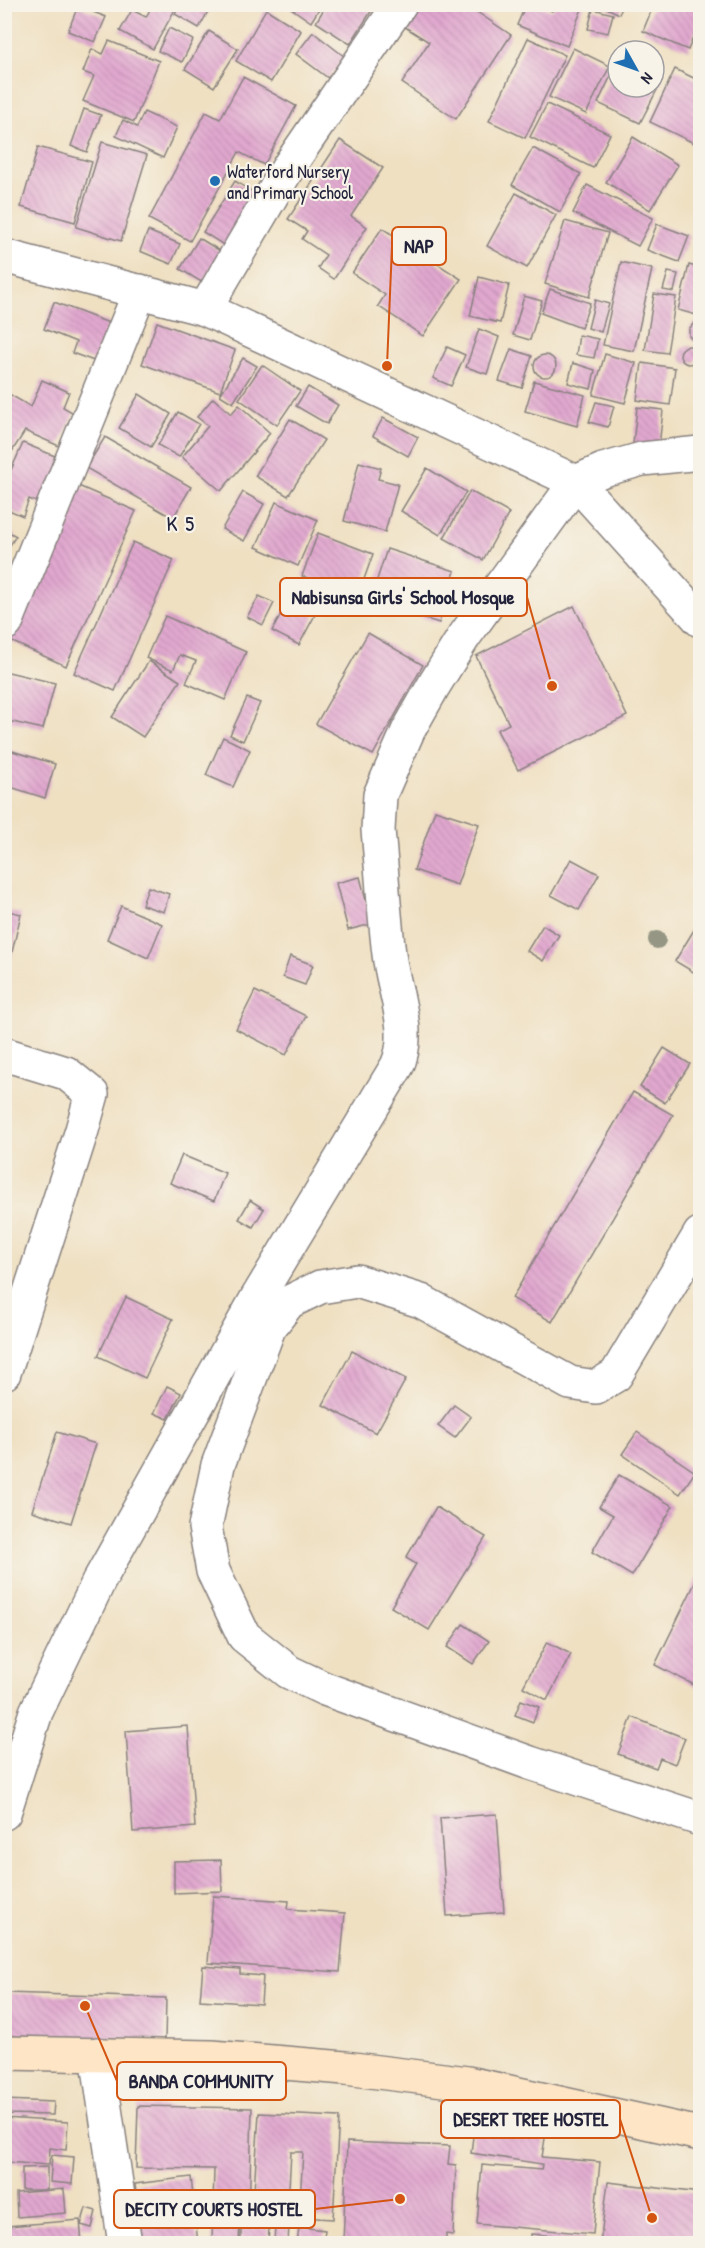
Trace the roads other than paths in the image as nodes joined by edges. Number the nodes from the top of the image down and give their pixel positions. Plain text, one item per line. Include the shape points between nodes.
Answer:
1 (400, 4) edge
2 (4, 256) edge
3 (140, 291) junction
4 (205, 309) junction
5 (700, 453) edge
6 (576, 482) junction
7 (700, 620) edge
8 (6, 623) edge
9 (4, 1054) edge
10 (700, 1234) edge
11 (4, 1373) edge
12 (4, 1813) edge
13 (700, 1819) edge
14 (4, 2053) edge
15 (97, 2054) junction
16 (700, 2134) edge
17 (125, 2244) edge

1 - 4 street via 289,166
2 - 3 street
3 - 4 street
3 - 8 street
4 - 6 street
5 - 6 street via 642,459
6 - 7 street
6 - 12 street via 434,685 408,731 380,795 378,830 389,955 404,1037 403,1053 257,1298 99,1581 36,1712
9 - 11 street via 66,1073 92,1094
10 - 13 street via 616,1375 596,1387 570,1383 421,1301 357,1281 320,1287 289,1302 269,1328 257,1360 219,1465 206,1527 213,1571 244,1636 289,1672 325,1689 530,1763
14 - 15 street
15 - 16 street via 212,2057 457,2081
15 - 17 street

